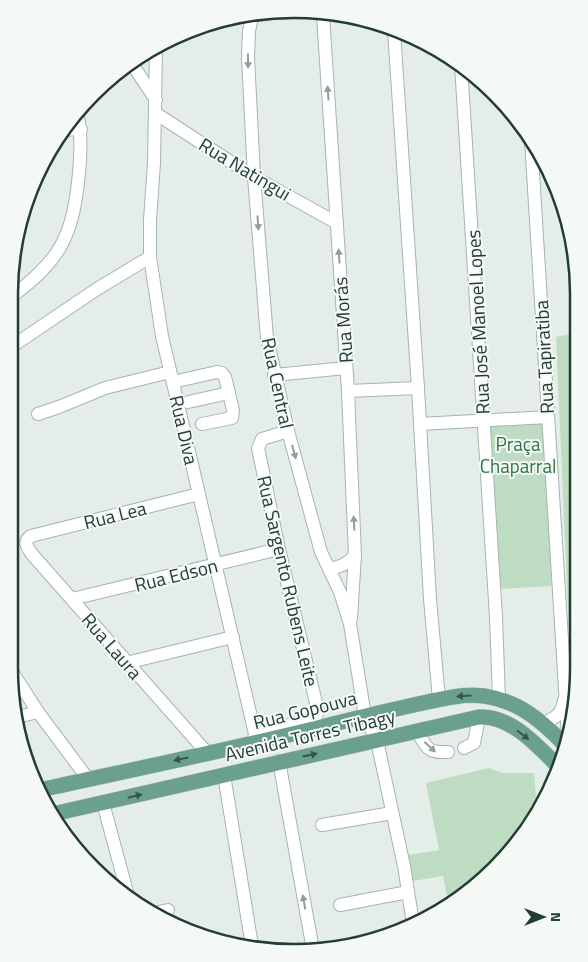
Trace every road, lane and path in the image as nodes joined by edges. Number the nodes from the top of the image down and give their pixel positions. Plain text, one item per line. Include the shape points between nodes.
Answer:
1 (323, 19) edge
2 (251, 21) edge
3 (394, 37) edge
4 (156, 55) edge
5 (135, 68) edge
6 (462, 75) edge
7 (156, 100) junction
8 (155, 113) junction
9 (80, 120) edge
10 (82, 128) junction
11 (73, 129) edge
12 (532, 154) edge
13 (254, 177) junction
14 (337, 223) junction
15 (150, 257) junction
16 (18, 292) edge
17 (18, 342) edge
18 (346, 368) junction
19 (274, 375) junction
20 (172, 377) junction
21 (418, 388) junction
22 (348, 391) junction
23 (229, 393) junction
24 (188, 402) dead end
25 (38, 414) dead end
26 (548, 417) junction
27 (483, 421) junction
28 (202, 424) dead end
29 (420, 424) junction
30 (288, 431) junction
31 (199, 494) junction
32 (31, 536) joint
33 (279, 549) junction
34 (355, 555) junction
35 (216, 565) junction
36 (330, 569) junction
37 (72, 600) junction
38 (350, 624) junction
39 (233, 637) junction
40 (126, 663) junction
41 (18, 681) edge
42 (566, 693) junction
43 (439, 699) junction
44 (499, 699) junction
45 (567, 711) edge
46 (38, 712) junction
47 (22, 716) edge
48 (365, 716) junction
49 (479, 717) junction
50 (543, 723) junction
51 (417, 731) junction
52 (254, 739) junction
53 (377, 741) junction
54 (561, 741) edge
55 (464, 748) dead end
56 (448, 752) dead end
57 (208, 754) junction
58 (279, 762) junction
59 (554, 762) edge
60 (224, 775) junction
61 (88, 779) junction
62 (45, 789) edge
63 (103, 803) junction
64 (59, 813) edge
65 (392, 813) junction
66 (322, 825) dead end
67 (126, 887) edge
68 (408, 892) junction
69 (340, 905) dead end
70 (412, 918) edge
71 (251, 941) edge
72 (312, 944) edge

14 -> 1 street, Rua Morás
2 -> 13 street, Rua Central via 248,57
3 - 21 street
4 - 7 street, Rua Diva
5 - 7 street
6 - 27 street, Rua José Manoel Lopes
7 - 8 street, Rua Diva
8 - 13 street, Rua Natingui
8 - 15 street, Rua Diva
9 - 10 street
10 - 11 street
10 - 16 street via 76,206 67,236 51,261
12 - 26 street, Rua Tapiratiba
13 - 14 street, Rua Natingui
13 -> 19 street, Rua Central via 267,338
18 -> 14 street, Rua Morás
15 - 17 street
15 - 20 street, Rua Diva
18 - 19 street
18 - 22 street, Rua Morás
19 - 30 street, Rua Central
20 - 23 street via 222,373
20 - 25 street via 105,388
20 - 31 street, Rua Diva
21 - 22 street
21 - 29 street
34 -> 22 street, Rua Morás
23 - 24 street
23 - 28 street via 232,418
26 - 27 street
26 - 42 street, Rua Tapiratiba
27 - 29 street
27 - 44 street, Rua José Manoel Lopes
29 - 43 street
30 - 33 street, Rua Sargento Rubens Leite via 262,439 258,448
30 -> 36 street, Rua Central via 321,552
31 - 32 street, Rua Lea
31 - 35 street, Rua Diva
32 - 37 street, Rua Laura via 26,542 31,553
33 - 35 street, Rua Edson
33 - 52 street, Rua Sargento Rubens Leite via 318,711 312,719
34 - 36 street via 350,562
34 - 38 street, Rua Morás
35 - 37 street, Rua Edson
35 - 39 street, Rua Diva
36 - 38 street, Rua Central
37 - 40 street, Rua Laura
38 - 48 street, Rua Central
39 - 40 street
39 - 52 street, Rua Diva
40 - 57 street, Rua Laura
41 - 46 street
42 - 45 street, Rua Tapiratiba
42 - 50 street, Rua Tapiratiba via 562,711 555,719
44 -> 43 main road, Rua Gopouva via 466,695
43 - 48 main road, Rua Gopouva
44 - 50 main road, Rua Gopouva via 527,711
46 - 47 street
46 - 61 street
48 - 52 main road, Rua Gopouva
48 - 53 street, Rua Central
49 - 51 main road, Avenida Torres Tibagy
49 - 55 street via 474,743
49 -> 59 main road, Avenida Torres Tibagy via 510,726
50 - 54 main road, Rua Gopouva
51 - 53 main road, Avenida Torres Tibagy
51 -> 56 street via 430,750
52 - 57 main road, Rua Gopouva
58 -> 53 main road, Avenida Torres Tibagy
53 - 65 street, Rua Central
57 -> 61 main road, Rua Gopouva
58 - 60 main road, Avenida Torres Tibagy
72 -> 58 street
63 -> 60 main road, Avenida Torres Tibagy
60 - 71 street
61 - 62 main road, Rua Gopouva
63 - 64 main road, Avenida Torres Tibagy
63 - 67 street
65 - 66 street
65 - 68 street, Rua Central
68 - 69 street
68 - 70 street, Rua Central

